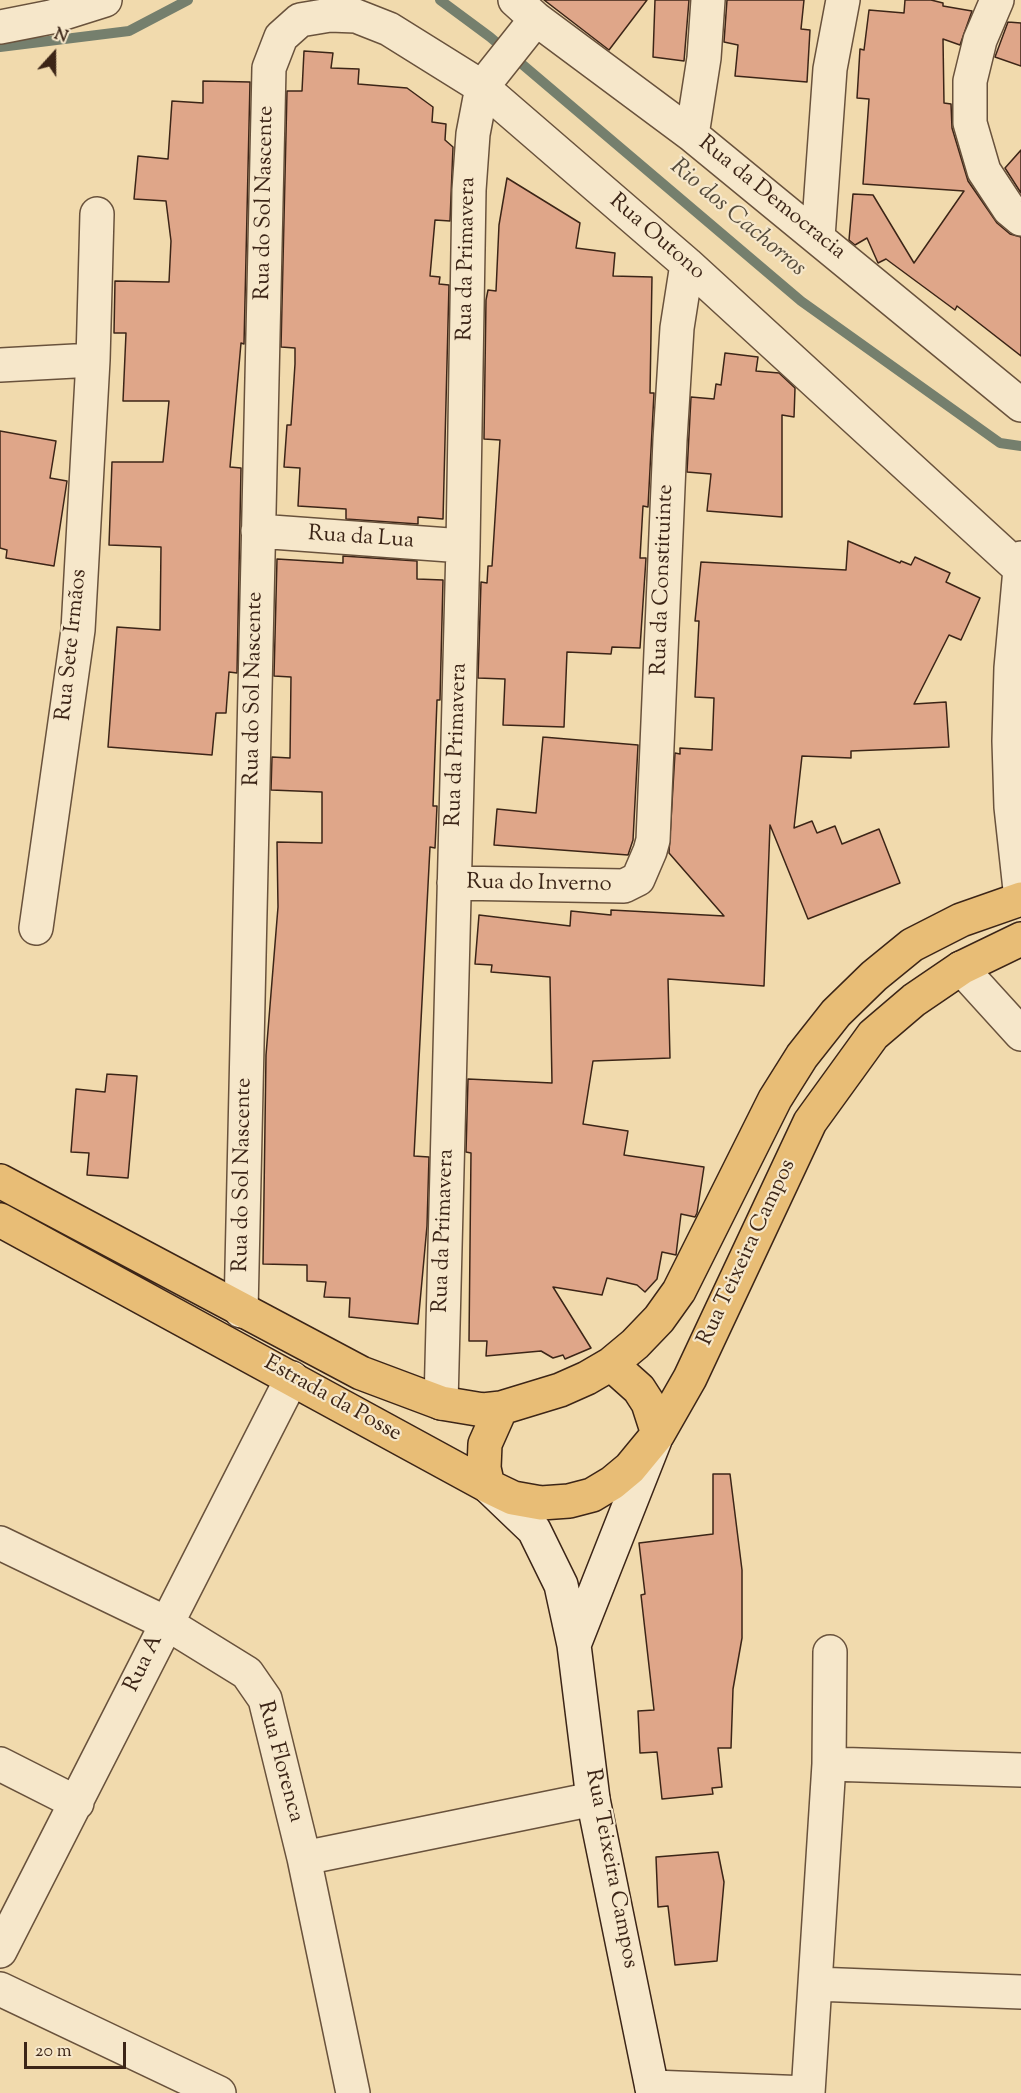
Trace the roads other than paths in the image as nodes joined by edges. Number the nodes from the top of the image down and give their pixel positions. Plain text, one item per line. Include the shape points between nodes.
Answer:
1 (105, 0) edge
2 (708, 0) edge
3 (843, 0) edge
4 (997, 0) edge
5 (523, 12) edge
6 (0, 27) edge
7 (269, 68) joint
8 (487, 81) junction
9 (692, 135) junction
10 (97, 214) dead end
11 (1021, 219) edge
12 (818, 237) junction
13 (687, 264) junction
14 (93, 360) junction
15 (0, 365) edge
16 (1021, 405) edge
17 (258, 531) junction
18 (463, 546) junction
19 (1020, 563) edge
20 (454, 883) junction
21 (624, 886) joint
22 (1021, 899) edge
23 (36, 928) dead end
24 (1021, 939) edge
25 (961, 968) junction
26 (1021, 1034) edge
27 (0, 1181) edge
28 (0, 1220) edge
29 (241, 1311) junction
30 (611, 1364) junction
31 (292, 1378) junction
32 (441, 1403) junction
33 (501, 1408) junction
34 (658, 1434) junction
35 (488, 1486) junction
36 (0, 1543) edge
37 (166, 1623) junction
38 (574, 1645) junction
39 (830, 1652) dead end
40 (0, 1764) edge
41 (829, 1764) junction
42 (1021, 1770) edge
43 (593, 1799) junction
44 (77, 1803) junction
45 (304, 1858) junction
46 (0, 1951) edge
47 (815, 1984) junction
48 (0, 1989) edge
49 (1021, 1992) edge
50 (652, 2090) edge
51 (219, 2093) edge
52 (353, 2093) edge

1 - 6 street via 51,17
2 - 9 street
3 - 12 street via 830,69
4 - 11 street via 980,40 970,81 970,123 984,171 1009,209
5 - 8 street
5 - 9 street, Rua da Democracia
7 - 8 street, Rua Outono via 281,37 300,20 356,16 389,29
7 - 17 street, Rua do Sol Nascente
8 - 13 street, Rua Outono
8 - 18 street, Rua da Primavera via 473,135 468,190
9 - 12 street, Rua da Democracia
10 - 14 street, Rua Sete Irmãos
12 - 16 street, Rua da Democracia
13 - 19 street, Rua Outono
13 - 21 street, Rua da Constituinte via 677,328 671,429 653,840 638,879
14 - 15 street
14 - 23 street, Rua Sete Irmãos via 78,630
17 - 18 street, Rua da Lua
17 - 29 street, Rua do Sol Nascente
18 - 20 street, Rua da Primavera
19 - 22 street, Rua Teixeira Campos via 1009,741 1011,807
20 - 21 street, Rua do Inverno
20 - 32 street, Rua da Primavera
22 - 30 main road, Rua Teixeira Campos via 960,920 912,945 836,1013 775,1099 679,1291 660,1319
24 - 25 main road, Rua Teixeira Campos
25 - 26 street
25 - 34 main road, Rua Teixeira Campos via 914,1000 873,1035 810,1122 690,1378
27 - 29 main road, Estrada da Posse
28 - 31 main road, Estrada da Posse
29 - 32 main road, Estrada da Posse via 361,1373
30 - 33 main road, Rua Teixeira Campos via 560,1390
30 - 34 main road via 639,1389
31 - 35 main road, Estrada da Posse
31 - 37 street, Rua A
32 - 33 main road, Estrada da Posse via 483,1410
33 - 35 main road via 485,1444
34 - 35 main road, Estrada da Posse via 630,1468 592,1495 541,1503 513,1498
34 - 38 street, Rua Teixeira Campos
35 - 38 street, Rua Teixeira Campos via 534,1530 551,1561 561,1586
36 - 37 street, Rua Florenca
37 - 44 street, Rua A
37 - 45 street, Rua Florenca via 247,1673 265,1699
38 - 43 street, Rua Teixeira Campos
39 - 41 street
40 - 44 street
41 - 42 street
41 - 47 street
43 - 45 street
43 - 50 street, Rua Teixeira Campos
44 - 46 street, Rua A
45 - 52 street, Rua Florenca
47 - 49 street
47 - 50 street via 808,2093
48 - 51 street

